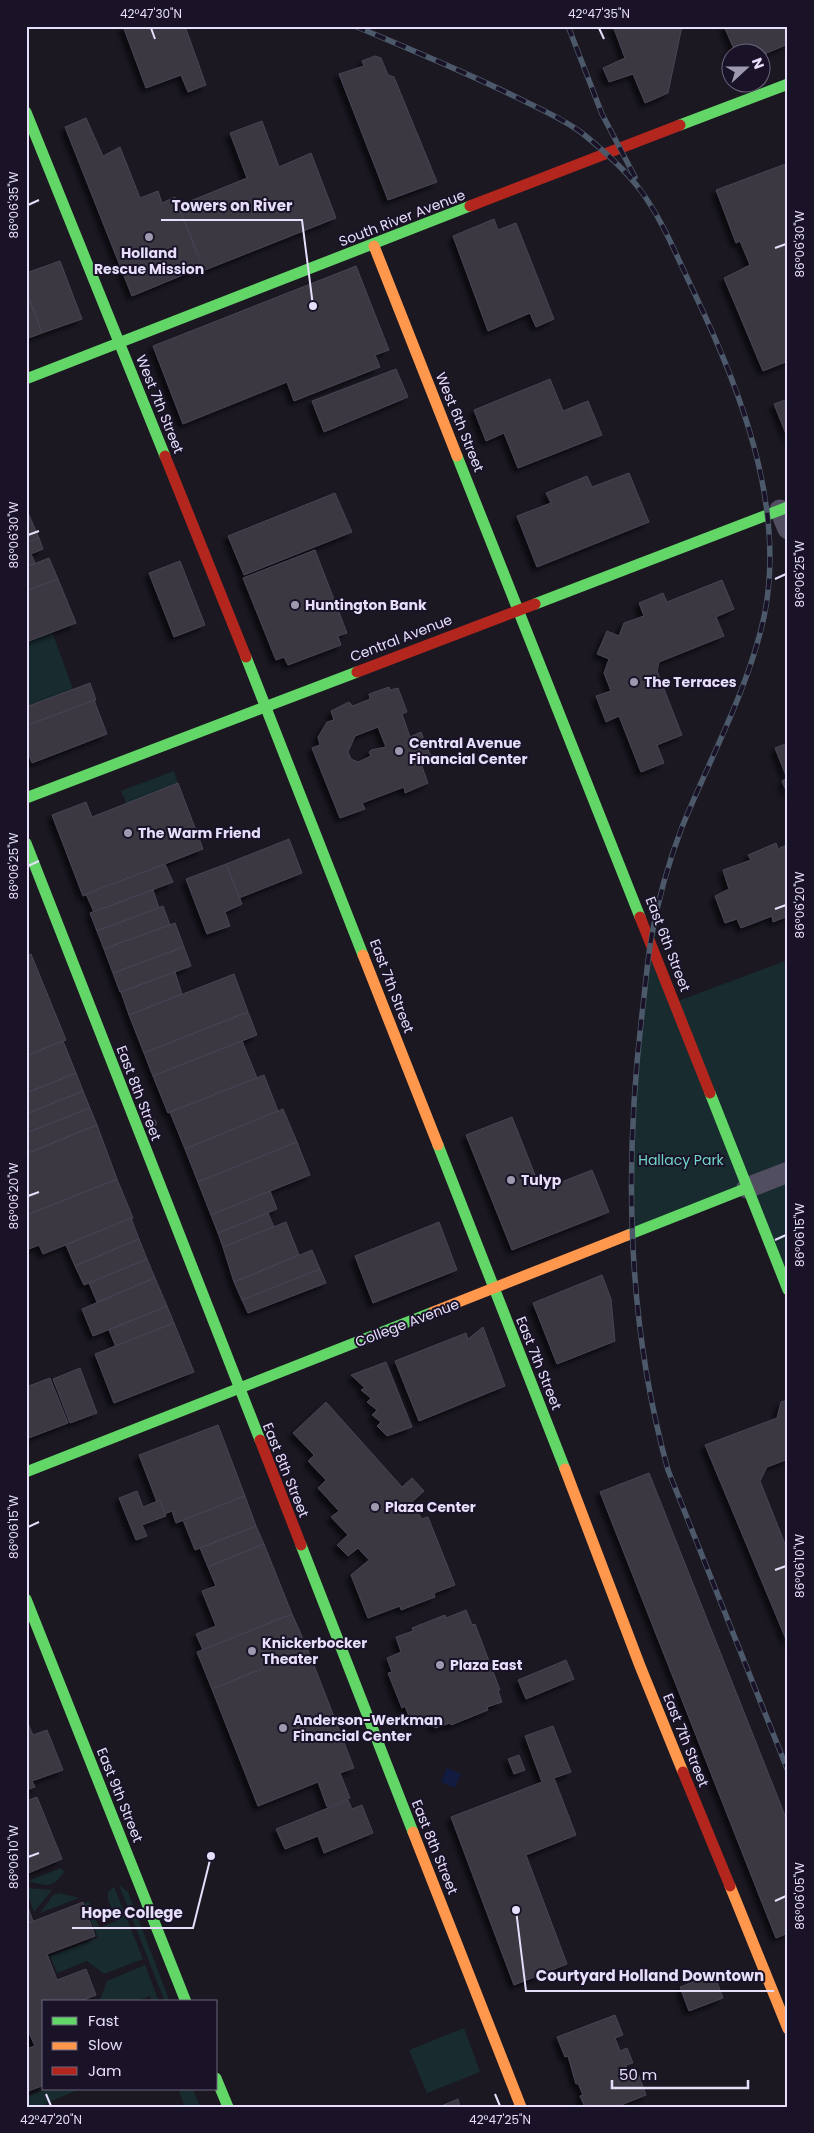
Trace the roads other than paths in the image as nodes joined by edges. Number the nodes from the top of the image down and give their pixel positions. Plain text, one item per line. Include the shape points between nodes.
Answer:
1 (788, 84) edge
2 (26, 112) edge
3 (374, 246) junction
4 (120, 343) junction
5 (26, 379) edge
6 (785, 516) edge
7 (518, 610) junction
8 (266, 706) junction
9 (26, 798) edge
10 (26, 843) edge
11 (788, 1172) edge
12 (747, 1188) junction
13 (494, 1289) junction
14 (788, 1290) edge
15 (239, 1389) junction
16 (26, 1472) edge
17 (26, 1599) edge
18 (185, 2000) edge
19 (788, 2029) edge
20 (218, 2083) edge
21 (228, 2107) edge
22 (521, 2107) edge

1 - 3 main road, South River Avenue via 662,130
2 - 4 main road, West 7th Street
3 - 4 main road, South River Avenue
3 - 7 main road, West 6th Street
4 - 5 main road, South River Avenue
4 - 8 main road, West 7th Street
6 - 7 main road, Central Avenue
7 - 8 main road, Central Avenue
7 - 12 main road, East 6th Street
8 - 9 main road, Central Avenue
8 - 13 main road, East 7th Street
10 - 15 main road, East 8th Street
11 - 12 street, College Avenue
12 - 13 main road, College Avenue
12 - 14 main road, East 6th Street
13 - 15 main road, College Avenue
13 - 19 main road, East 7th Street via 640,1666
15 - 16 main road, College Avenue
15 - 22 main road, East 8th Street
17 - 18 main road, East 9th Street
20 - 21 main road

